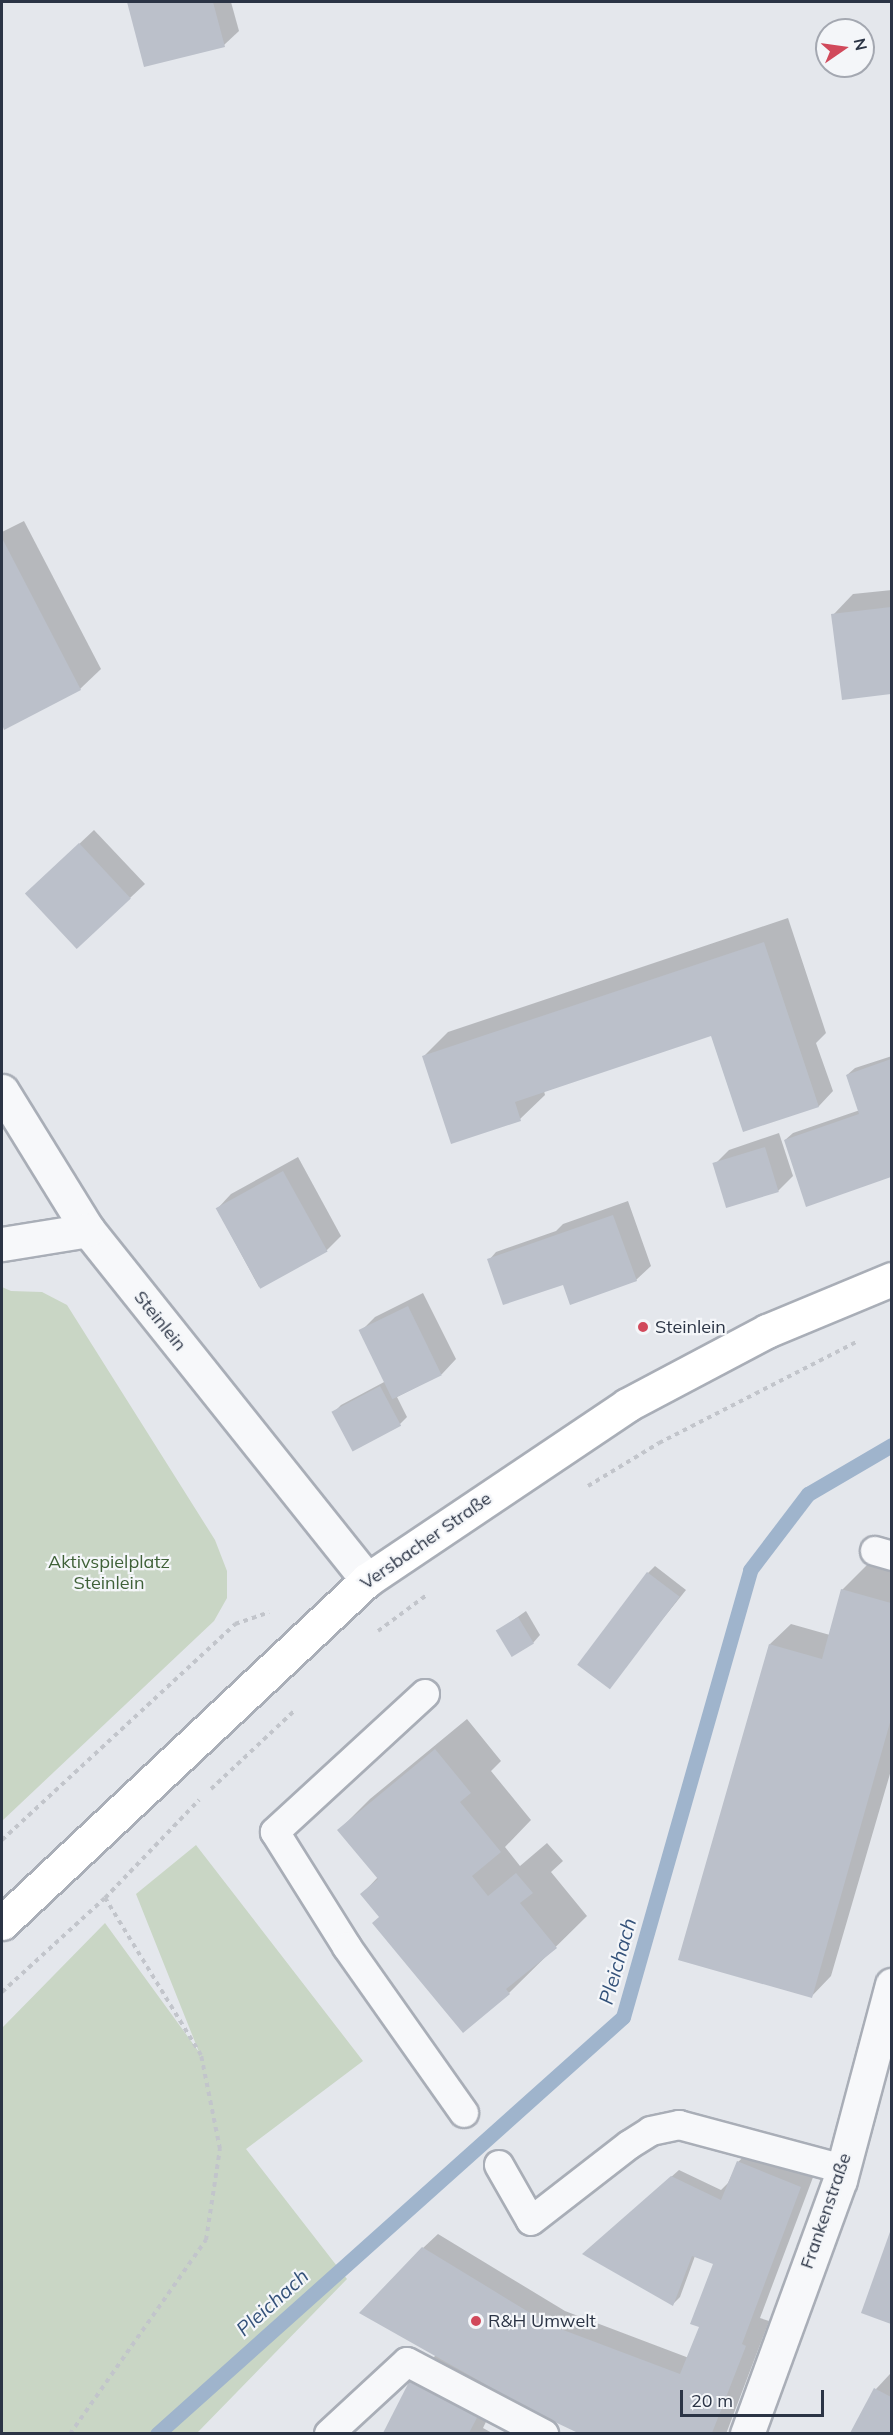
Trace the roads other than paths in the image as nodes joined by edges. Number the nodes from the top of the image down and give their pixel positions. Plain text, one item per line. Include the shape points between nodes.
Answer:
1 (2, 1092) edge
2 (88, 1230) junction
3 (2, 1244) edge
4 (891, 1279) edge
5 (367, 1580) junction
6 (425, 1694) dead end
7 (2, 1923) edge
8 (891, 1985) edge
9 (464, 2113) dead end
10 (499, 2165) dead end
11 (843, 2169) junction
12 (329, 2433) edge
13 (544, 2433) edge
14 (747, 2433) edge

1 - 2 street, Steinlein
2 - 3 street
2 - 5 street, Steinlein
4 - 5 main road, Versbacher Straße via 767,1331 627,1405
5 - 7 main road, Versbacher Straße
6 - 9 lane via 274,1833 347,1947
8 - 11 street, Frankenstraße
10 - 11 lane via 531,2221 629,2145 651,2131 679,2125
11 - 14 street, Frankenstraße
12 - 13 lane via 406,2362

